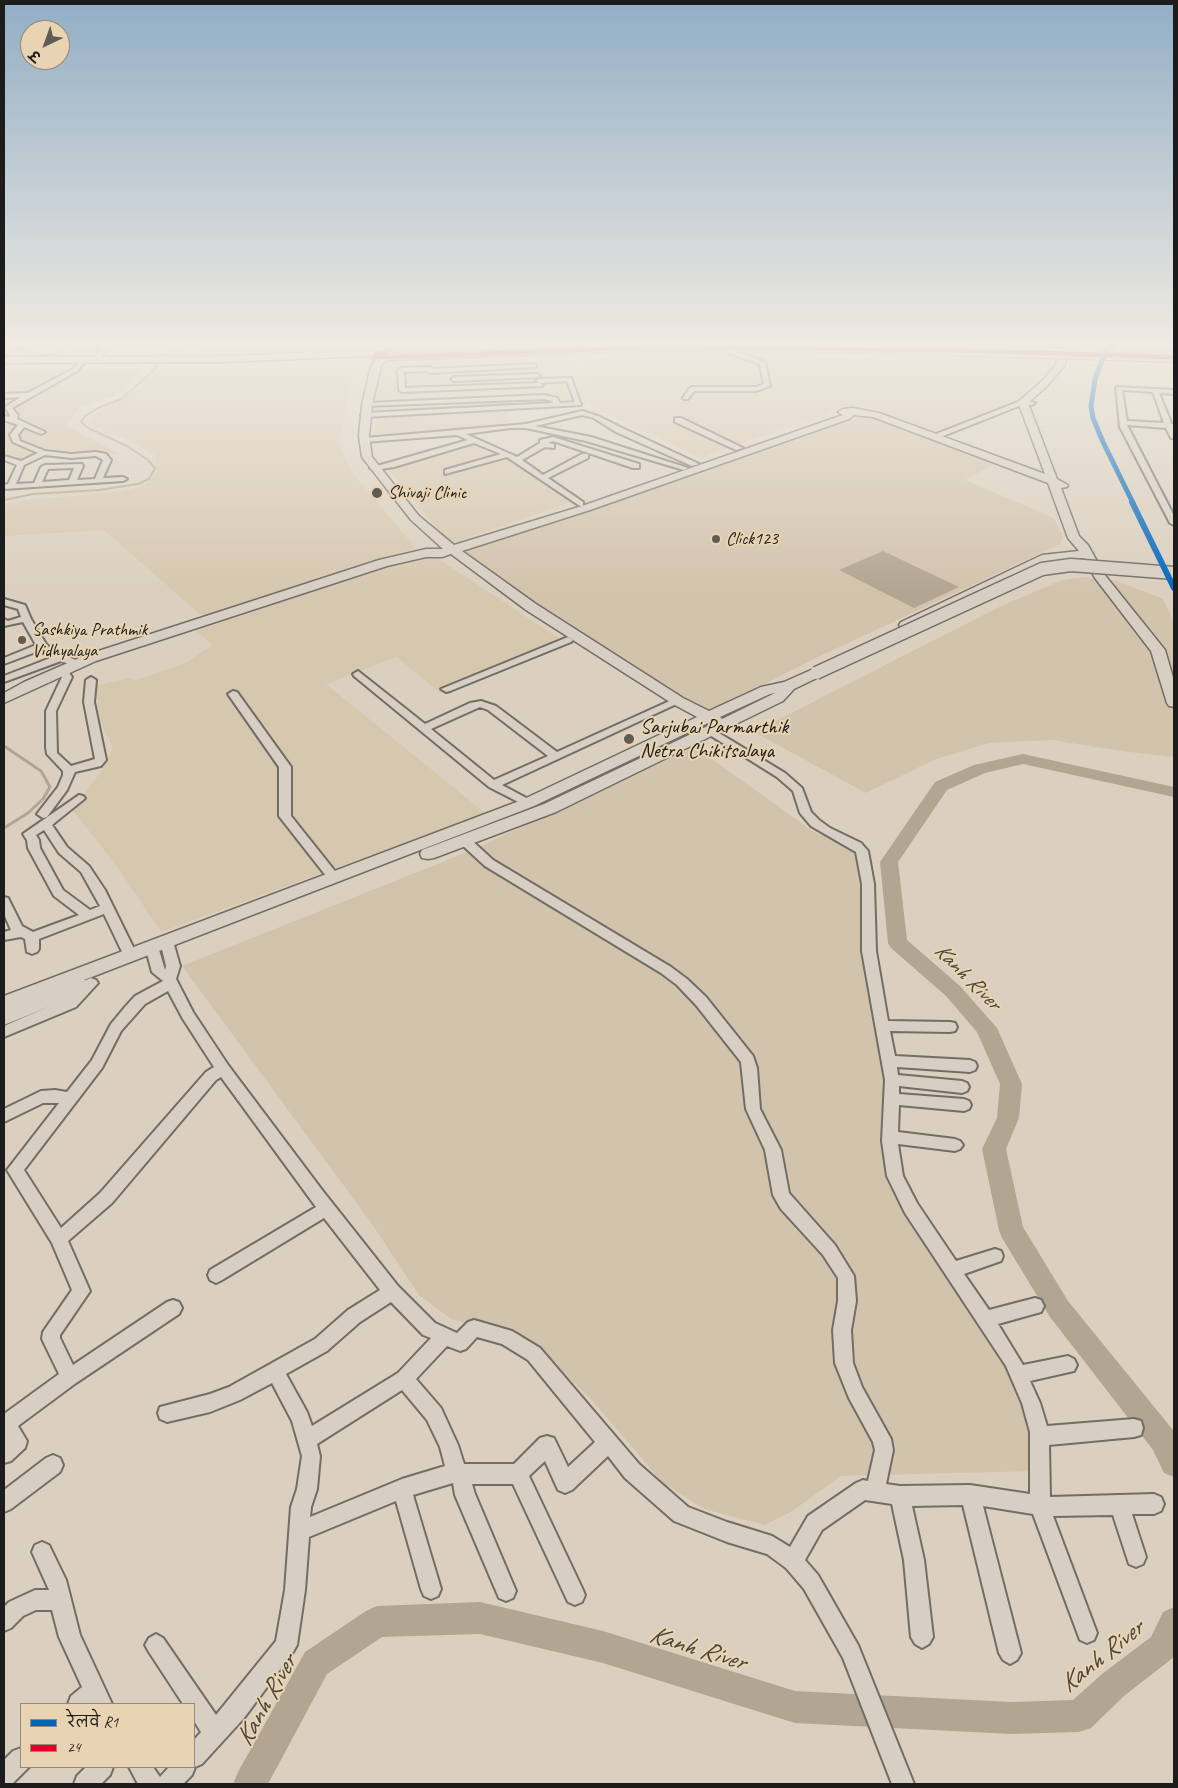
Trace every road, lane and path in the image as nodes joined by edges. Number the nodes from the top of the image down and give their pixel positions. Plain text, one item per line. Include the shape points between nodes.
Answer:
1 (21, 425) edge
2 (25, 425) edge
3 (357, 425) edge
4 (365, 425) edge
5 (610, 425) edge
6 (690, 425) edge
7 (801, 425) edge
8 (822, 425) edge
9 (905, 425) edge
10 (964, 425) edge
11 (1037, 425) edge
12 (1124, 425) edge
13 (526, 426) joint
14 (1171, 426) edge
15 (616, 429) junction
16 (15, 432) junction
17 (41, 432) dead end
18 (609, 432) dead end
19 (457, 433) junction
20 (7, 436) dead end
21 (602, 436) dead end
22 (935, 436) junction
23 (1174, 436) edge
24 (475, 440) junction
25 (594, 440) junction
26 (544, 444) junction
27 (363, 446) junction
28 (739, 448) junction
29 (44, 453) junction
30 (508, 454) junction
31 (4, 458) edge
32 (517, 460) junction
33 (21, 464) junction
34 (695, 464) junction
35 (636, 466) dead end
36 (374, 468) junction
37 (684, 468) junction
38 (18, 472) junction
39 (448, 472) dead end
40 (4, 473) edge
41 (542, 478) junction
42 (123, 479) dead end
43 (98, 481) junction
44 (72, 483) junction
45 (37, 484) junction
46 (1059, 484) junction
47 (7, 486) edge
48 (580, 504) junction
49 (1174, 523) edge
50 (440, 550) junction
51 (1084, 550) junction
52 (1174, 573) edge
53 (4, 602) edge
54 (26, 620) junction
55 (4, 622) edge
56 (568, 640) junction
57 (42, 646) junction
58 (4, 661) edge
59 (62, 663) junction
60 (358, 674) dead end
61 (4, 679) edge
62 (91, 680) dead end
63 (788, 686) junction
64 (446, 689) dead end
65 (766, 690) junction
66 (233, 694) dead end
67 (4, 698) edge
68 (674, 703) junction
69 (1174, 703) edge
70 (709, 723) junction
71 (424, 728) junction
72 (555, 756) junction
73 (69, 770) junction
74 (493, 784) junction
75 (79, 798) dead end
76 (528, 803) junction
77 (45, 819) junction
78 (465, 841) junction
79 (334, 878) junction
80 (4, 901) edge
81 (106, 909) junction
82 (88, 915) junction
83 (4, 936) edge
84 (29, 939) junction
85 (161, 949) junction
86 (130, 956) junction
87 (170, 981) junction
88 (91, 982) junction
89 (4, 1003) edge
90 (4, 1018) edge
91 (883, 1026) junction
92 (950, 1027) dead end
93 (4, 1032) edge
94 (889, 1062) junction
95 (970, 1066) dead end
96 (224, 1069) junction
97 (892, 1080) junction
98 (962, 1086) dead end
99 (71, 1099) junction
100 (892, 1099) junction
101 (964, 1105) dead end
102 (4, 1116) edge
103 (890, 1138) junction
104 (955, 1145) dead end
105 (10, 1170) edge
106 (327, 1208) junction
107 (59, 1239) junction
108 (995, 1256) dead end
109 (953, 1270) junction
110 (216, 1275) dead end
111 (392, 1292) junction
112 (1036, 1306) dead end
113 (173, 1308) dead end
114 (986, 1319) junction
115 (445, 1336) junction
116 (1068, 1365) dead end
117 (275, 1372) junction
118 (1019, 1374) junction
119 (70, 1376) junction
120 (404, 1379) junction
121 (167, 1413) dead end
122 (1134, 1428) dead end
123 (1039, 1436) junction
124 (306, 1440) junction
125 (608, 1443) junction
126 (4, 1454) edge
127 (53, 1465) dead end
128 (458, 1473) junction
129 (518, 1474) junction
130 (402, 1489) junction
131 (875, 1491) junction
132 (970, 1495) junction
133 (900, 1496) junction
134 (4, 1502) edge
135 (1118, 1504) junction
136 (1154, 1504) dead end
137 (1040, 1507) junction
138 (299, 1531) junction
139 (42, 1552) dead end
140 (1136, 1557) dead end
141 (793, 1561) junction
142 (431, 1589) dead end
143 (506, 1591) dead end
144 (575, 1595) dead end
145 (60, 1600) junction
146 (4, 1621) edge
147 (1087, 1633) dead end
148 (922, 1637) dead end
149 (156, 1645) dead end
150 (1010, 1653) dead end
151 (91, 1699) edge
152 (195, 1703) edge
153 (195, 1703) edge
154 (215, 1733) junction
155 (195, 1755) edge
156 (20, 1760) edge
157 (101, 1768) edge
158 (141, 1768) edge
159 (183, 1768) edge
160 (4, 1776) edge
161 (85, 1784) edge
162 (151, 1784) edge
163 (168, 1784) edge
164 (902, 1784) edge

1 - 16 street
2 - 17 street
3 - 27 street via 355,438
4 - 27 street
5 - 15 street
6 - 28 street
7 - 28 street
8 - 50 street via 595,505
9 - 22 street
10 - 22 street
11 - 46 street
12 - 49 street
13 - 19 street
13 - 25 street
14 - 23 street
15 - 18 street
15 - 34 street
16 - 20 street
16 - 29 street via 17,442
19 - 24 street
19 - 27 street
21 - 25 street
22 - 46 street
24 - 30 street
24 - 36 street
25 - 37 street
26 - 32 street
26 - 35 street via 551,439
26 - 41 street via 584,456
27 - 36 street
27 - 50 street via 359,458 370,474
28 - 34 street
29 - 33 street
29 - 43 street via 104,456 107,460
30 - 32 street
30 - 39 street
31 - 33 street
32 - 41 street
33 - 38 street
34 - 37 street
36 - 50 street
37 - 48 street
38 - 40 street
38 - 47 street
41 - 48 street
42 - 43 street
43 - 44 street
44 - 45 street
44 - 45 street via 79,466 45,467
45 - 47 street
46 - 51 street via 1074,538
48 - 50 street
50 - 56 street
50 - 59 street via 383,563 77,664
50 - 68 street via 531,606
51 - 65 street via 1046,558
51 - 69 street via 1098,575 1158,650
52 - 63 street, bridge via 1071,565 1042,569
53 - 54 street via 22,607
54 - 55 street
54 - 57 street
56 - 64 street
56 - 68 street
57 - 58 street
57 - 59 street
59 - 61 street
59 - 67 street
59 - 73 street via 67,678 51,711 51,747 52,754
60 - 71 street
62 - 73 street via 89,702 101,760 97,764
63 - 65 street
63 - 70 street via 778,698
65 - 70 street
66 - 79 street via 285,767 285,816
68 - 70 street
68 - 72 street
70 - 76 street
70 - 78 street via 550,808
70 - 91 street via 781,774 798,790 806,814 815,823 862,851 868,884 869,951
71 - 72 street via 481,704 492,708
71 - 74 street
72 - 74 street
73 - 77 street via 68,779
74 - 76 street
75 - 77 street
76 - 79 street
77 - 81 street via 63,850 85,869 99,890
77 - 82 street via 28,834 34,848 58,893
78 - 85 street
78 - 131 street via 495,867 682,982 748,1060 751,1099 773,1150 781,1195 829,1250 846,1276 847,1301 842,1330 844,1363 884,1450
79 - 85 street
80 - 84 street via 17,928
81 - 82 street
81 - 86 street
82 - 84 street
83 - 84 street
85 - 86 street
85 - 87 street via 159,972
85 - 88 street
86 - 89 street
87 - 96 street
87 - 99 street via 140,1000 130,1011
88 - 90 street
88 - 93 street via 71,1003
91 - 92 street
91 - 94 street
94 - 95 street
94 - 97 street
96 - 106 street
96 - 107 street via 211,1076 106,1198
97 - 98 street
97 - 100 street
99 - 102 street via 42,1097
99 - 105 street
100 - 101 street
100 - 103 street
103 - 104 street
103 - 109 street via 895,1176 905,1198
105 - 107 street
106 - 110 street
106 - 111 street
107 - 119 street via 81,1291 52,1332 51,1339
108 - 109 street
109 - 114 street
111 - 115 street via 429,1329
111 - 117 street via 354,1316 321,1345
112 - 114 street
113 - 119 street
114 - 118 street
115 - 120 street
115 - 125 street via 460,1343 474,1328 506,1337 534,1354
116 - 118 street
117 - 121 street via 234,1394
117 - 124 street via 300,1418
118 - 123 street via 1037,1419
119 - 126 street via 4,1425 18,1441
120 - 124 street
120 - 128 street via 434,1414
122 - 123 street
123 - 137 street
124 - 138 street via 311,1456
125 - 129 street via 565,1484 547,1445
125 - 141 street via 632,1471 681,1514 772,1546
127 - 134 street
128 - 129 street
128 - 130 street
128 - 143 street
129 - 144 street
130 - 138 street
130 - 142 street
131 - 133 street
131 - 141 street via 863,1490 815,1523
132 - 133 street
132 - 137 street
132 - 150 street
133 - 148 street via 914,1560
135 - 136 street
135 - 137 street
135 - 140 street
137 - 147 street
138 - 154 street via 295,1590 286,1645
139 - 145 street via 59,1587
141 - 164 street via 811,1582 851,1652
145 - 146 street via 35,1600 16,1609
145 - 151 street
149 - 153 street
152 - 154 street
154 - 155 street
156 - 160 street
157 - 161 street
158 - 162 street
159 - 163 street

